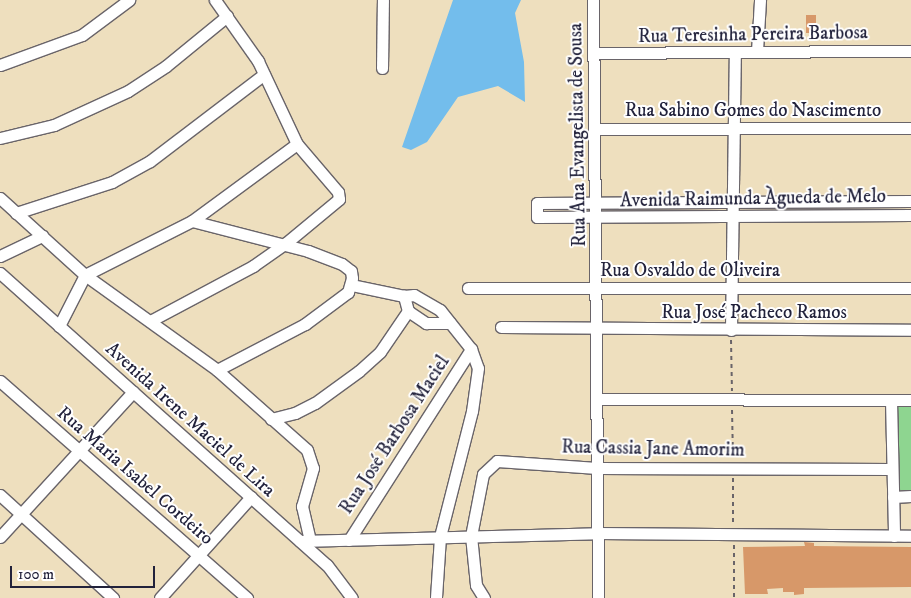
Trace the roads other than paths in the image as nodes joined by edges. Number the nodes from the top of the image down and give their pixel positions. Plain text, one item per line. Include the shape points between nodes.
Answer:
1 (129, 0) edge
2 (215, 0) edge
3 (383, 0) edge
4 (593, 0) edge
5 (760, 0) edge
6 (227, 16) junction
7 (757, 50) junction
8 (911, 51) edge
9 (735, 53) junction
10 (595, 54) junction
11 (0, 65) edge
12 (382, 68) dead end
13 (264, 74) junction
14 (735, 127) junction
15 (911, 128) edge
16 (595, 129) junction
17 (0, 138) edge
18 (296, 144) junction
19 (0, 198) edge
20 (911, 201) edge
21 (732, 202) junction
22 (862, 202) junction
23 (596, 204) junction
24 (16, 213) junction
25 (863, 215) junction
26 (911, 215) edge
27 (732, 217) junction
28 (596, 219) junction
29 (192, 221) junction
30 (42, 236) junction
31 (286, 244) junction
32 (0, 256) edge
33 (0, 273) edge
34 (85, 275) junction
35 (352, 285) junction
36 (468, 288) dead end
37 (597, 288) junction
38 (732, 288) junction
39 (911, 288) edge
40 (404, 296) junction
41 (408, 311) junction
42 (152, 320) junction
43 (450, 323) junction
44 (59, 326) junction
45 (501, 327) dead end
46 (597, 329) junction
47 (731, 330) junction
48 (911, 330) edge
49 (471, 349) junction
50 (217, 370) junction
51 (0, 381) edge
52 (133, 392) junction
53 (597, 399) junction
54 (890, 400) junction
55 (911, 400) edge
56 (271, 419) junction
57 (79, 451) junction
58 (597, 468) junction
59 (892, 469) junction
60 (0, 495) edge
61 (911, 496) edge
62 (251, 497) junction
63 (893, 497) junction
64 (20, 515) junction
65 (598, 533) junction
66 (472, 536) junction
67 (894, 536) junction
68 (911, 536) edge
69 (0, 537) edge
70 (440, 537) junction
71 (349, 540) junction
72 (305, 541) junction
73 (199, 555) junction
74 (113, 598) edge
75 (160, 598) edge
76 (247, 598) edge
77 (352, 598) edge
78 (436, 598) edge
79 (484, 598) edge
80 (598, 598) edge

1 - 11 street via 82,35
2 - 6 street
3 - 12 street
4 - 10 street, Rua Ana Evangelista de Sousa
5 - 7 street
6 - 13 street
6 - 17 street via 166,66 128,91 54,125
7 - 8 street, Rua Teresinha Pereira Barbosa
7 - 9 street, Rua Teresinha Pereira Barbosa
9 - 10 street, Rua Teresinha Pereira Barbosa
9 - 14 street
10 - 16 street, Rua Ana Evangelista de Sousa
13 - 18 street
13 - 24 street via 150,161 112,182
14 - 15 street, Rua Sabino Gomes do Nascimento
14 - 16 street, Rua Sabino Gomes do Nascimento
14 - 21 street
16 - 23 street, Rua Ana Evangelista de Sousa
18 - 29 street
18 - 31 street via 338,192 340,199
19 - 24 street
20 - 22 street, Avenida Raimunda Àgueda de Melo
21 - 22 street, Avenida Raimunda Àgueda de Melo
21 - 23 street, Avenida Raimunda Àgueda de Melo
21 - 27 street
22 - 25 street
23 - 28 street, Rua Ana Evangelista de Sousa
23 - 28 street, Avenida Raimunda Àgueda de Melo via 537,203 537,217
24 - 30 street
25 - 26 street, Avenida Raimunda Àgueda de Melo
25 - 27 street, Avenida Raimunda Àgueda de Melo
27 - 28 street, Avenida Raimunda Àgueda de Melo
27 - 38 street
28 - 37 street, Rua Ana Evangelista de Sousa
29 - 31 street
29 - 34 street
30 - 32 street
30 - 34 street
31 - 35 street via 342,264 351,271
31 - 42 street via 196,299
33 - 44 street, Avenida Irene Maciel de Lira
34 - 42 street
34 - 44 street
35 - 40 street
35 - 50 street via 348,292 305,324
36 - 37 street, Rua Osvaldo de Oliveira
37 - 38 street, Rua Osvaldo de Oliveira
37 - 46 street, Rua Ana Evangelista de Sousa
38 - 39 street, Rua Osvaldo de Oliveira
38 - 47 street
40 - 41 street
40 - 43 street via 414,295 440,310
41 - 43 street via 426,323
41 - 56 street via 380,352 359,370 315,403 295,413
42 - 50 street
43 - 49 street
44 - 52 street, Avenida Irene Maciel de Lira
45 - 46 street, Rua José Pacheco Ramos
46 - 47 street, Rua José Pacheco Ramos
46 - 53 street, Rua Ana Evangelista de Sousa
47 - 48 street, Rua José Pacheco Ramos
49 - 70 street via 478,368 472,411
49 - 71 street, Rua José Barbosa Maciel
50 - 56 street
51 - 57 street, Rua Maria Isabel Cordeiro
52 - 57 street
52 - 62 street, Avenida Irene Maciel de Lira
53 - 54 street
53 - 58 street, Rua Ana Evangelista de Sousa
54 - 55 street
54 - 59 street
56 - 72 street via 310,456 312,468 302,506
57 - 64 street
57 - 73 street, Rua Maria Isabel Cordeiro
58 - 59 street, Rua Cassia Jane Amorim
58 - 65 street, Rua Ana Evangelista de Sousa
58 - 66 street, Rua Cassia Jane Amorim via 503,461 491,464 479,490
59 - 63 street
60 - 64 street
61 - 63 street
62 - 72 street, Avenida Irene Maciel de Lira
62 - 73 street
63 - 67 street
64 - 69 street
64 - 74 street
65 - 66 street
65 - 67 street
65 - 80 street, Rua Ana Evangelista de Sousa
66 - 70 street
66 - 79 street via 476,585
67 - 68 street
70 - 71 street
70 - 78 street
71 - 72 street
72 - 77 street, Avenida Irene Maciel de Lira
73 - 75 street
73 - 76 street, Rua Maria Isabel Cordeiro

